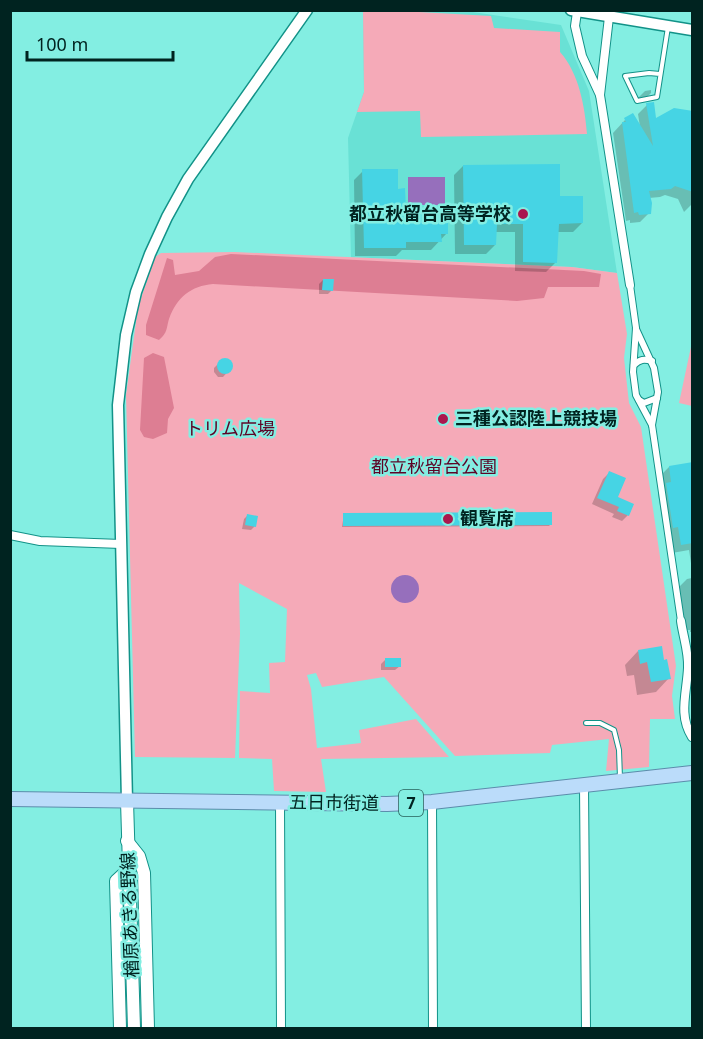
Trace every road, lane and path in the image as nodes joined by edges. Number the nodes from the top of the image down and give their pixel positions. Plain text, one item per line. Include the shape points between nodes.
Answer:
1 (307, 10) edge
2 (574, 11) edge
3 (623, 15) edge
4 (609, 17) junction
5 (668, 26) junction
6 (693, 30) edge
7 (660, 74) junction
8 (600, 95) junction
9 (630, 285) joint
10 (636, 328) junction
11 (652, 361) junction
12 (633, 365) junction
13 (657, 398) junction
14 (639, 400) junction
15 (652, 425) junction
16 (10, 535) edge
17 (121, 544) junction
18 (681, 621) joint
19 (688, 641) edge
20 (690, 670) edge
21 (693, 693) edge
22 (683, 703) junction
23 (586, 723) dead end
24 (691, 733) edge
25 (693, 773) edge
26 (620, 782) junction
27 (584, 786) junction
28 (10, 799) edge
29 (127, 801) junction
30 (280, 802) junction
31 (432, 802) junction
32 (127, 841) junction
33 (128, 870) junction
34 (120, 1029) edge
35 (134, 1029) edge
36 (148, 1029) edge
37 (281, 1029) edge
38 (433, 1029) edge
39 (586, 1029) edge

1 - 17 street via 189,179 152,248 136,292 126,335 118,405
2 - 4 street
2 - 8 street via 582,56
3 - 4 street
3 - 5 street
4 - 8 street
5 - 6 street
5 - 7 lane
7 - 7 lane via 657,98 637,101 625,76
8 - 9 street
9 - 10 street
10 - 11 street
10 - 12 street
11 - 12 street via 645,359
11 - 13 street
12 - 14 street
13 - 14 street via 644,403
13 - 15 street
14 - 15 street
15 - 18 street
16 - 17 street via 40,541
17 - 29 street
18 - 19 street
19 - 20 street
20 - 22 street
21 - 22 street via 687,694
22 - 24 street
23 - 26 lane via 600,723 614,730
25 - 26 main road, 五日市街道 / 7
26 - 27 main road, 五日市街道 / 7
27 - 31 main road, 五日市街道 / 7
27 - 39 street
28 - 29 main road, 五日市街道 / 7
29 - 30 main road, 五日市街道 / 7
29 - 32 main road, 楢原あきる野線
30 - 31 main road, 五日市街道 / 7
30 - 37 street
31 - 38 street
32 - 33 main road, 楢原あきる野線
32 - 36 main road via 139,856 144,873
33 - 34 main road via 116,881
33 - 35 main road, 楢原あきる野線

